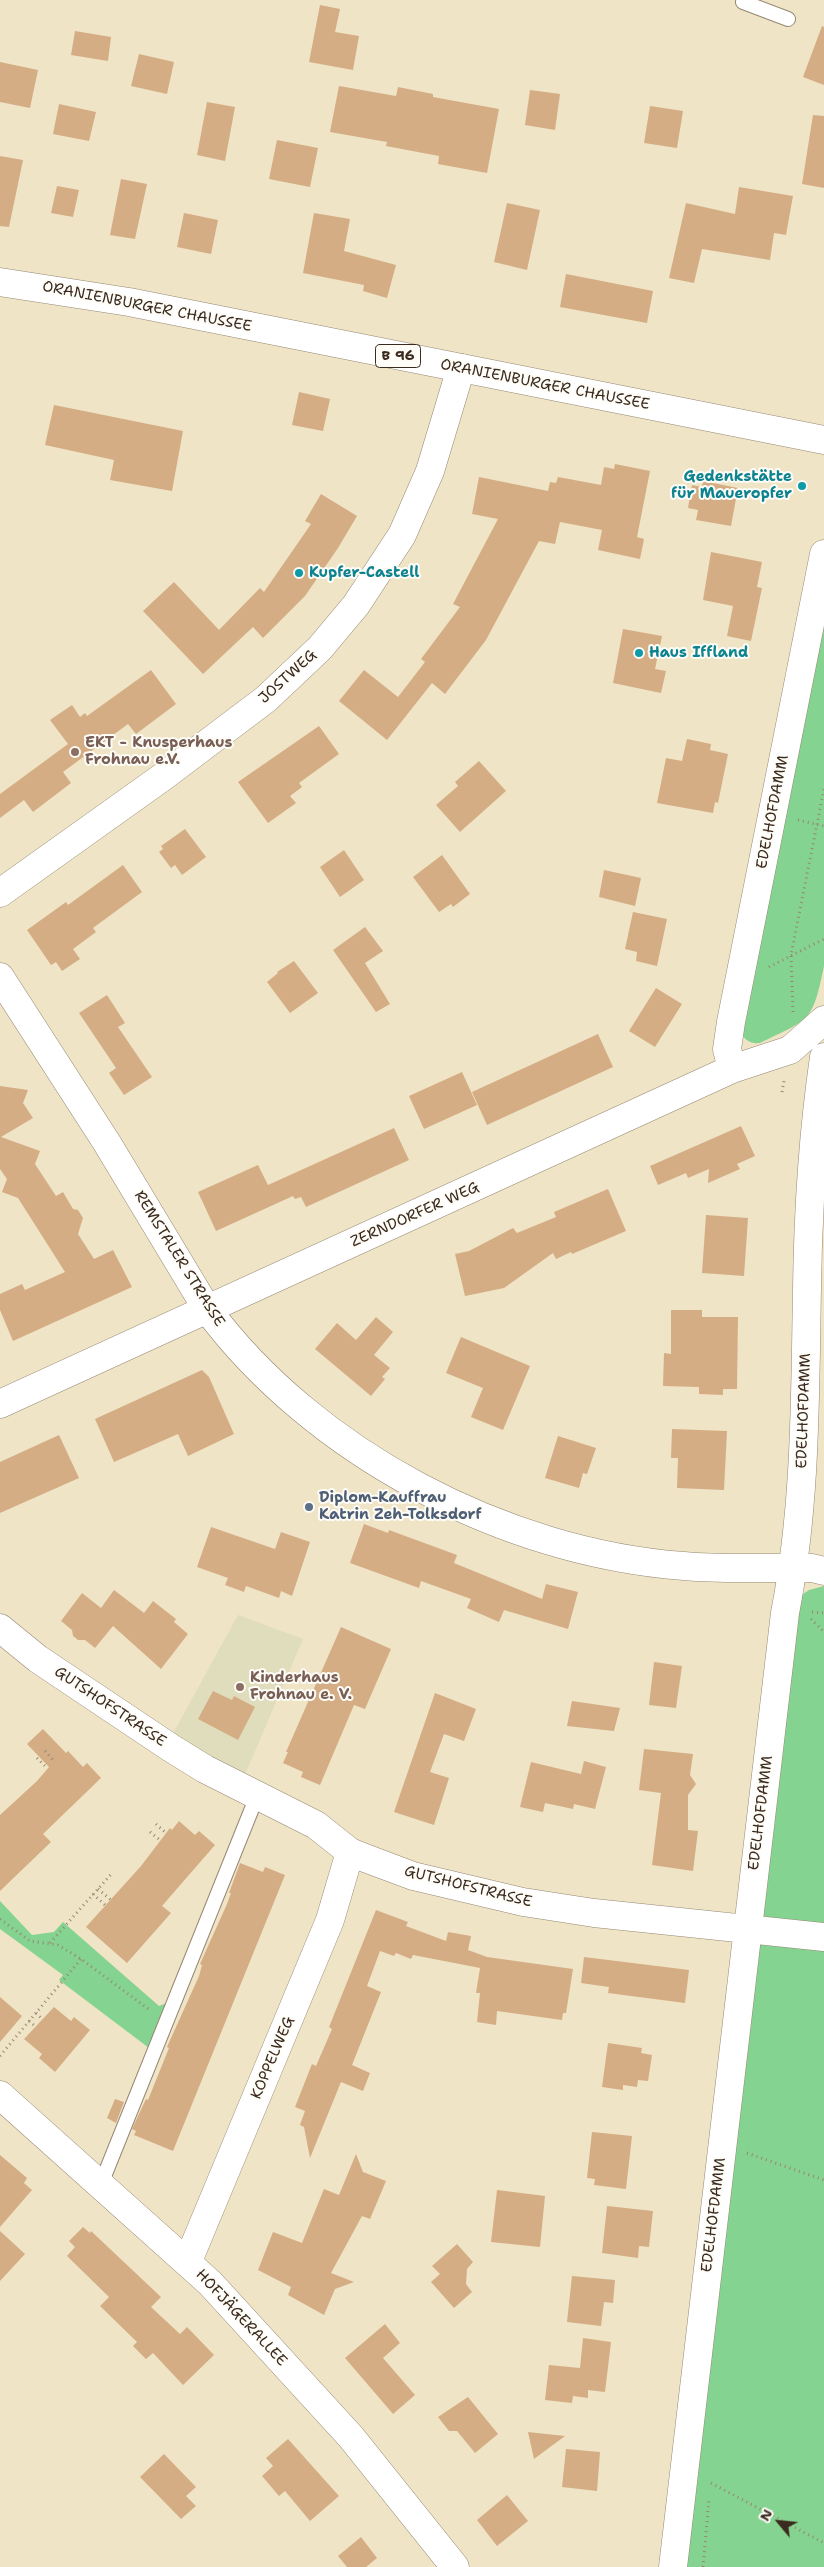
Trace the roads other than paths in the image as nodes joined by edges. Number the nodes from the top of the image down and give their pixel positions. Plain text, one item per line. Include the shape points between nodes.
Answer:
1 (743, 2) dead end
2 (788, 19) dead end
3 (0, 282) edge
4 (461, 368) junction
5 (824, 440) edge
6 (824, 554) edge
7 (0, 893) edge
8 (0, 977) edge
9 (824, 1020) edge
10 (824, 1058) edge
11 (732, 1069) junction
12 (208, 1309) junction
13 (0, 1404) edge
14 (794, 1567) junction
15 (824, 1571) edge
16 (0, 1628) edge
17 (257, 1796) junction
18 (350, 1852) junction
19 (747, 1929) junction
20 (824, 1937) edge
21 (0, 2095) edge
22 (101, 2184) junction
23 (188, 2261) junction
24 (454, 2567) edge
25 (673, 2567) edge

1 - 2 lane
3 - 4 street, ORANIENBURGER CHAUSSEE / B 96 via 74,292
4 - 5 street, ORANIENBURGER CHAUSSEE / B 96
4 - 7 street, JOSTWEG via 430,471 402,535 356,605 320,648 266,699
6 - 11 street, EDELHOFDAMM via 731,1022 727,1049
8 - 12 street, REMSTALER STRASSE via 107,1143
9 - 11 street, ZERNDORFER WEG via 790,1050
10 - 14 street, EDELHOFDAMM via 808,1234 802,1492
11 - 12 street, ZERNDORFER WEG
12 - 13 street, ZERNDORFER WEG
12 - 14 street, REMSTALER STRASSE via 222,1329 267,1376 333,1433 412,1482 491,1521 564,1544 655,1563
14 - 15 street, REMSTALER STRASSE
14 - 19 street, EDELHOFDAMM via 785,1613
16 - 17 street, GUTSHOFSTRASSE via 38,1659 171,1748
17 - 18 street, GUTSHOFSTRASSE via 316,1825
17 - 22 lane
18 - 19 street, GUTSHOFSTRASSE via 414,1876 523,1902 726,1929
18 - 23 street, KOPPELWEG via 330,1920
19 - 20 street, GUTSHOFSTRASSE
19 - 25 street, EDELHOFDAMM
21 - 22 street, HOFJÄGERALLEE
22 - 23 street, HOFJÄGERALLEE
23 - 24 street, HOFJÄGERALLEE via 351,2437

